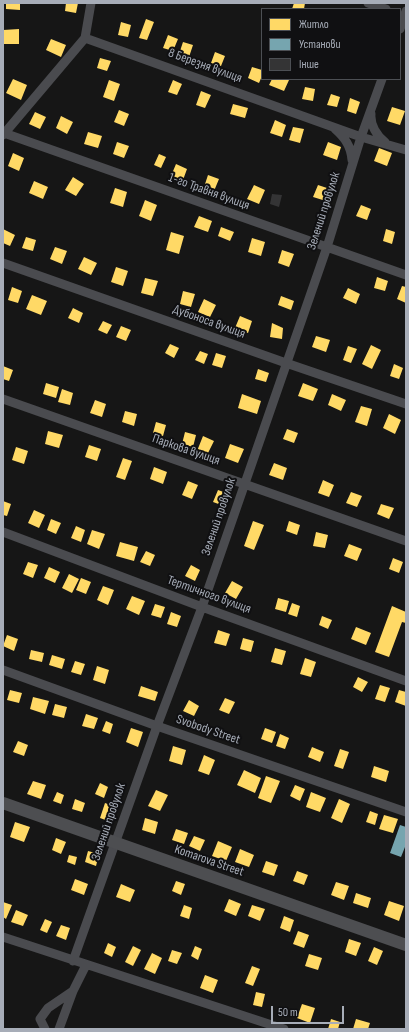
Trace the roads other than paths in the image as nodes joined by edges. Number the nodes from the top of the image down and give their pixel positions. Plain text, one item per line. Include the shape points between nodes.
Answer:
1 (91, 3) edge
2 (368, 3) edge
3 (383, 8) edge
4 (404, 14) edge
5 (401, 25) edge
6 (85, 38) junction
7 (382, 80) edge
8 (372, 108) junction
9 (330, 125) junction
10 (4, 134) edge
11 (361, 137) junction
12 (390, 145) junction
13 (406, 150) edge
14 (353, 165) junction
15 (327, 247) junction
16 (3, 263) edge
17 (406, 275) edge
18 (286, 363) junction
19 (3, 399) edge
20 (406, 404) edge
21 (244, 484) junction
22 (3, 532) edge
23 (406, 541) edge
24 (202, 607) junction
25 (3, 670) edge
26 (406, 681) edge
27 (157, 726) junction
28 (3, 803) edge
29 (406, 812) edge
30 (116, 844) junction
31 (3, 937) edge
32 (406, 945) edge
33 (73, 961) junction
34 (86, 965) junction
35 (73, 991) junction
36 (45, 1029) edge
37 (59, 1029) edge
38 (284, 1029) edge

1 - 6 street
2 - 3 street
4 - 5 street
6 - 9 street, 8 Березня вулиця
6 - 10 street
7 - 8 street, Зелений провулок
8 - 11 street, Зелений провулок
8 - 12 street via 374,130
9 - 11 street, 8 Березня вулиця
9 - 14 street via 348,144
10 - 15 street, 1-го Травня вулиця
11 - 12 street, 8 Березня вулиця
11 - 14 street, Зелений провулок
12 - 13 street, 8 Березня вулиця
14 - 15 street, Зелений провулок
15 - 17 street, 1-го Травня вулиця
15 - 18 street, Зелений провулок
16 - 18 street, Дубоноса вулиця
18 - 20 street, Дубоноса вулиця
18 - 21 street, Зелений провулок
19 - 21 street, Паркова вулиця
21 - 23 street, Паркова вулиця
21 - 24 street, Зелений провулок
22 - 24 street, Тертичного вулиця
24 - 26 street, Тертичного вулиця
24 - 27 street, Зелений провулок
25 - 27 street, Svobody Street
27 - 29 street, Svobody Street
27 - 30 street, Зелений провулок
28 - 30 main road, Komarova Street
30 - 32 main road, Komarova Street
30 - 33 street, Зелений провулок
31 - 33 street
33 - 34 street
34 - 35 street
34 - 38 street
35 - 36 street via 48,1008 40,1019
35 - 37 street

